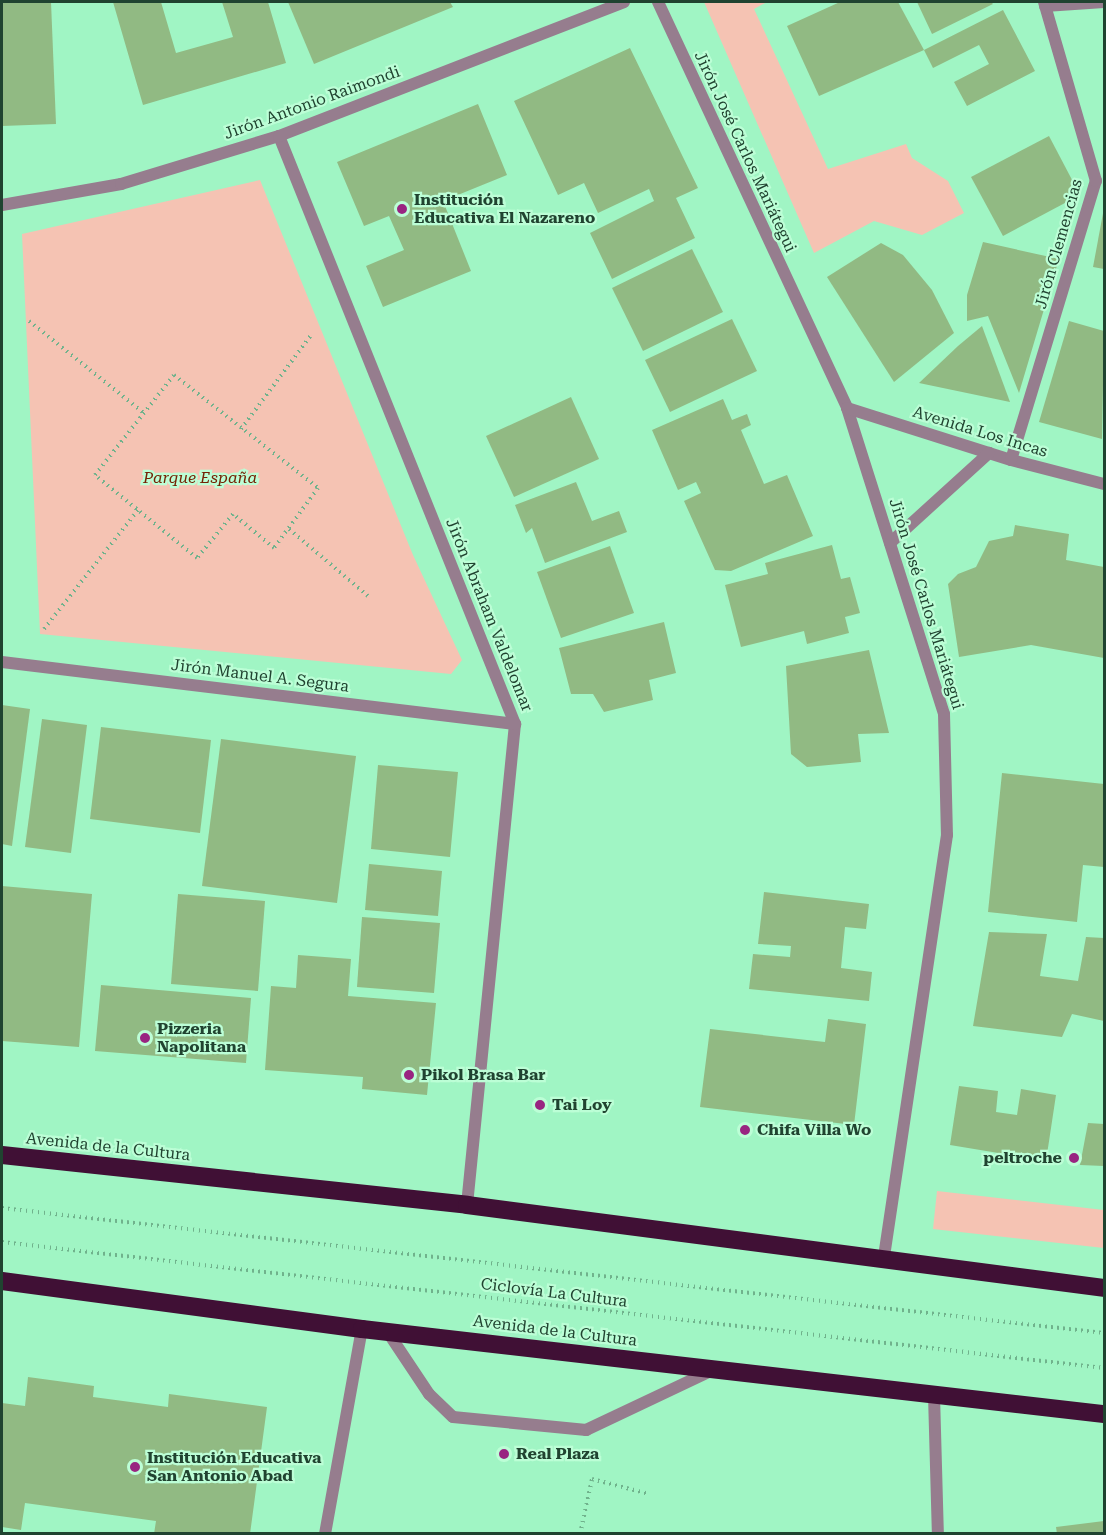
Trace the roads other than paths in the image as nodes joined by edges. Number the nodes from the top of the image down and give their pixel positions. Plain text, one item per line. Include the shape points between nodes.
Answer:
1 (624, 2) edge
2 (658, 2) edge
3 (1104, 2) edge
4 (1044, 4) edge
5 (279, 136) junction
6 (2, 206) edge
7 (847, 408) junction
8 (989, 453) junction
9 (1011, 460) junction
10 (1104, 484) edge
11 (890, 543) junction
12 (2, 654) edge
13 (2, 662) edge
14 (515, 724) junction
15 (2, 1155) edge
16 (467, 1206) junction
17 (884, 1259) junction
18 (2, 1281) edge
19 (1104, 1288) edge
20 (362, 1329) junction
21 (387, 1331) junction
22 (713, 1370) junction
23 (934, 1395) junction
24 (1104, 1414) edge
25 (325, 1533) edge
26 (938, 1533) edge

1 - 5 street, Jirón Antonio Raimondi
2 - 7 street, Jirón José Carlos Mariátegui
3 - 4 street
4 - 9 street, Jirón Clemencias via 1096,181
5 - 6 street, Jirón Antonio Raimondi via 121,184
5 - 14 street, Jirón Abraham Valdelomar
7 - 8 street, Avenida Los Incas
7 - 11 street, Jirón José Carlos Mariátegui
8 - 9 street, Avenida Los Incas
8 - 11 street
9 - 10 street, Avenida Los Incas
11 - 17 street, Jirón José Carlos Mariátegui via 944,714 947,835
12 - 13 street
13 - 14 street, Jirón Manuel A. Segura
14 - 16 street, Jirón Abraham Valdelomar
15 - 16 highway, Avenida de la Cultura
16 - 17 highway, Avenida de la Cultura
17 - 19 highway, Avenida de la Cultura
18 - 20 highway, Avenida de la Cultura
20 - 21 highway, Avenida de la Cultura
20 - 25 street
21 - 22 highway, Avenida de la Cultura
21 - 22 street via 429,1394 453,1417 586,1430
22 - 23 highway, Avenida de la Cultura
23 - 24 highway, Avenida de la Cultura
23 - 26 street

